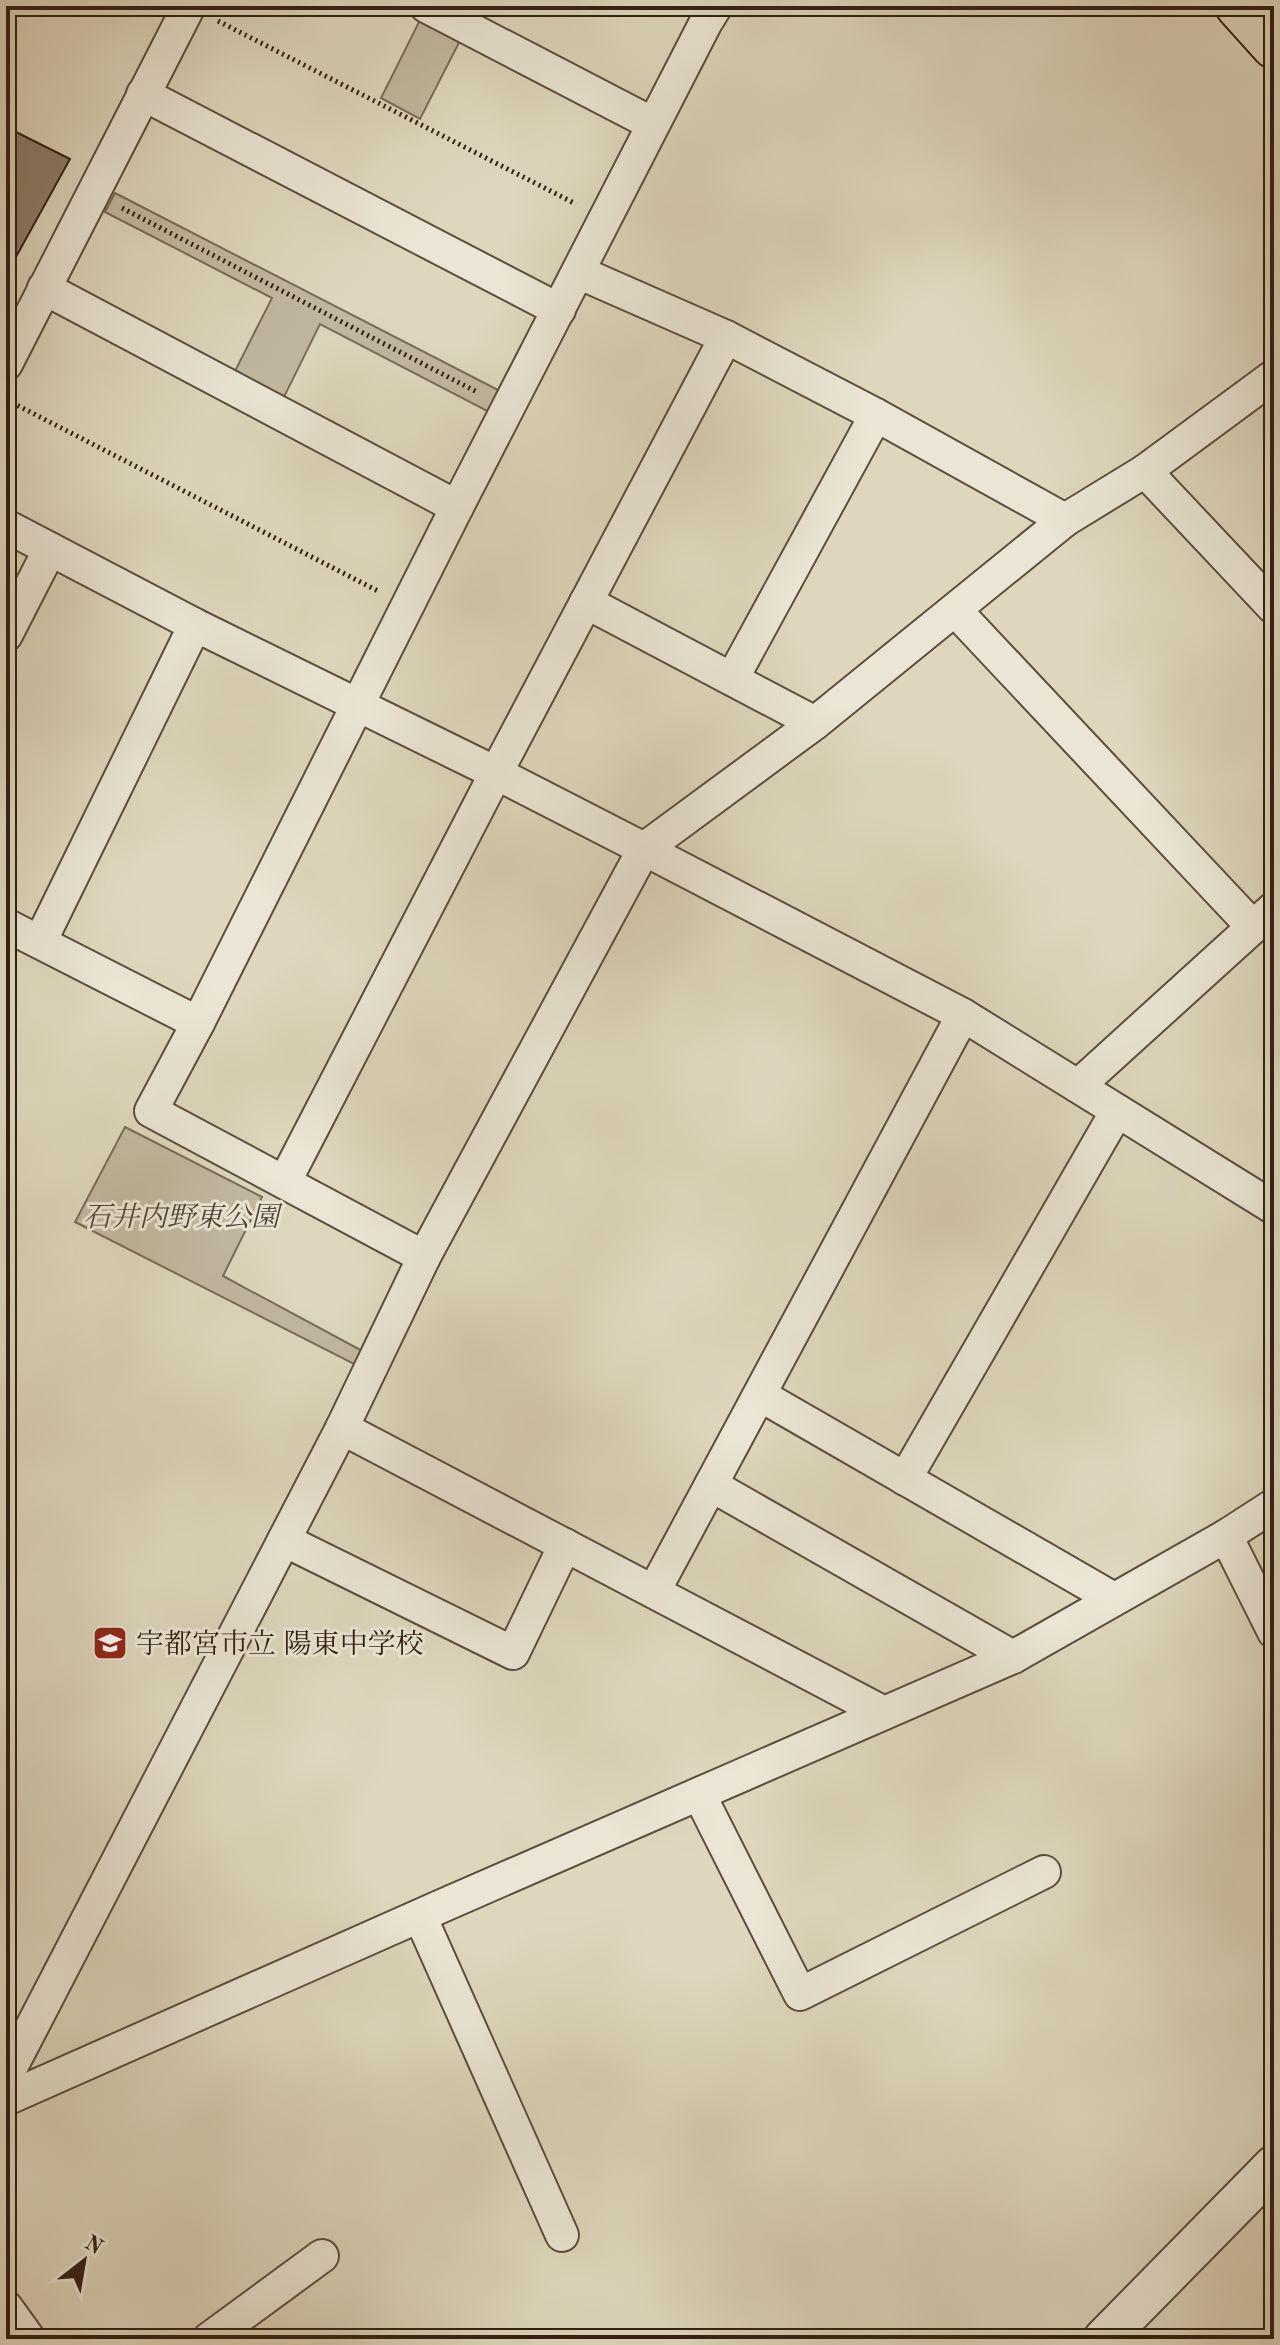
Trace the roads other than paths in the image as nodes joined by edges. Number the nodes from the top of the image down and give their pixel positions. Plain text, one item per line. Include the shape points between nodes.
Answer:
1 (426, 6) edge
2 (716, 6) edge
3 (1238, 6) edge
4 (203, 13) edge
5 (1274, 46) edge
6 (143, 94) junction
7 (653, 124) junction
8 (578, 272) junction
9 (44, 288) junction
10 (559, 310) junction
11 (726, 337) junction
12 (6, 364) edge
13 (1274, 376) edge
14 (876, 415) junction
15 (1145, 471) junction
16 (457, 507) junction
17 (1065, 520) junction
18 (6, 526) edge
19 (50, 549) junction
20 (586, 602) junction
21 (1274, 608) edge
22 (955, 610) junction
23 (195, 625) junction
24 (6, 635) edge
25 (732, 679) junction
26 (359, 706) junction
27 (815, 723) junction
28 (496, 773) junction
29 (644, 849) junction
30 (1264, 917) edge
31 (6, 925) edge
32 (40, 942) junction
33 (963, 1015) junction
34 (198, 1023) junction
35 (1078, 1086) junction
36 (1117, 1111) junction
37 (285, 1181) junction
38 (1274, 1208) edge
39 (424, 1257) junction
40 (760, 1395) junction
41 (342, 1428) junction
42 (905, 1479) junction
43 (711, 1485) junction
44 (1274, 1505) edge
45 (1226, 1536) junction
46 (284, 1540) junction
47 (565, 1545) junction
48 (654, 1591) junction
49 (1114, 1599) junction
50 (1274, 1632) edge
51 (1013, 1657) junction
52 (884, 1713) junction
53 (699, 1794) junction
54 (1044, 1872) dead end
55 (420, 1916) junction
56 (6, 2077) edge
57 (6, 2099) edge
58 (1274, 2166) edge
59 (562, 2235) dead end
60 (322, 2256) dead end
61 (6, 2307) edge
62 (29, 2339) edge
63 (209, 2339) edge
64 (1104, 2339) edge

1 - 7 street
2 - 7 street
3 - 5 highway
4 - 6 street
6 - 9 street
6 - 10 street
7 - 8 street
8 - 10 street
8 - 11 street
9 - 12 street
9 - 16 street
10 - 16 street
11 - 14 street
11 - 20 street
13 - 15 street
14 - 17 street
14 - 25 street
15 - 17 street
15 - 21 street
16 - 26 street
17 - 22 street
18 - 19 street
19 - 23 street
19 - 24 street
20 - 25 street
20 - 28 street
22 - 27 street
22 - 30 street
23 - 26 street
23 - 32 street
25 - 27 street
26 - 28 street
26 - 34 street
27 - 29 street
28 - 29 street
28 - 37 street
29 - 33 street
29 - 39 street
30 - 35 street
31 - 32 street
32 - 34 street
33 - 35 street
33 - 40 street
34 - 37 street via 151,1111
35 - 36 street
36 - 38 street
36 - 42 street
37 - 39 street
39 - 41 street
40 - 42 street
40 - 43 street
41 - 46 street
41 - 47 street
42 - 49 street
43 - 48 street
43 - 51 street
44 - 45 street
45 - 49 street
45 - 50 street
46 - 47 street via 513,1653
46 - 56 street
47 - 48 street
48 - 52 street
49 - 51 street
51 - 52 street
52 - 53 street
53 - 54 street via 800,1994
53 - 55 street
55 - 57 street
55 - 59 street
58 - 64 street
60 - 63 street
61 - 62 street

